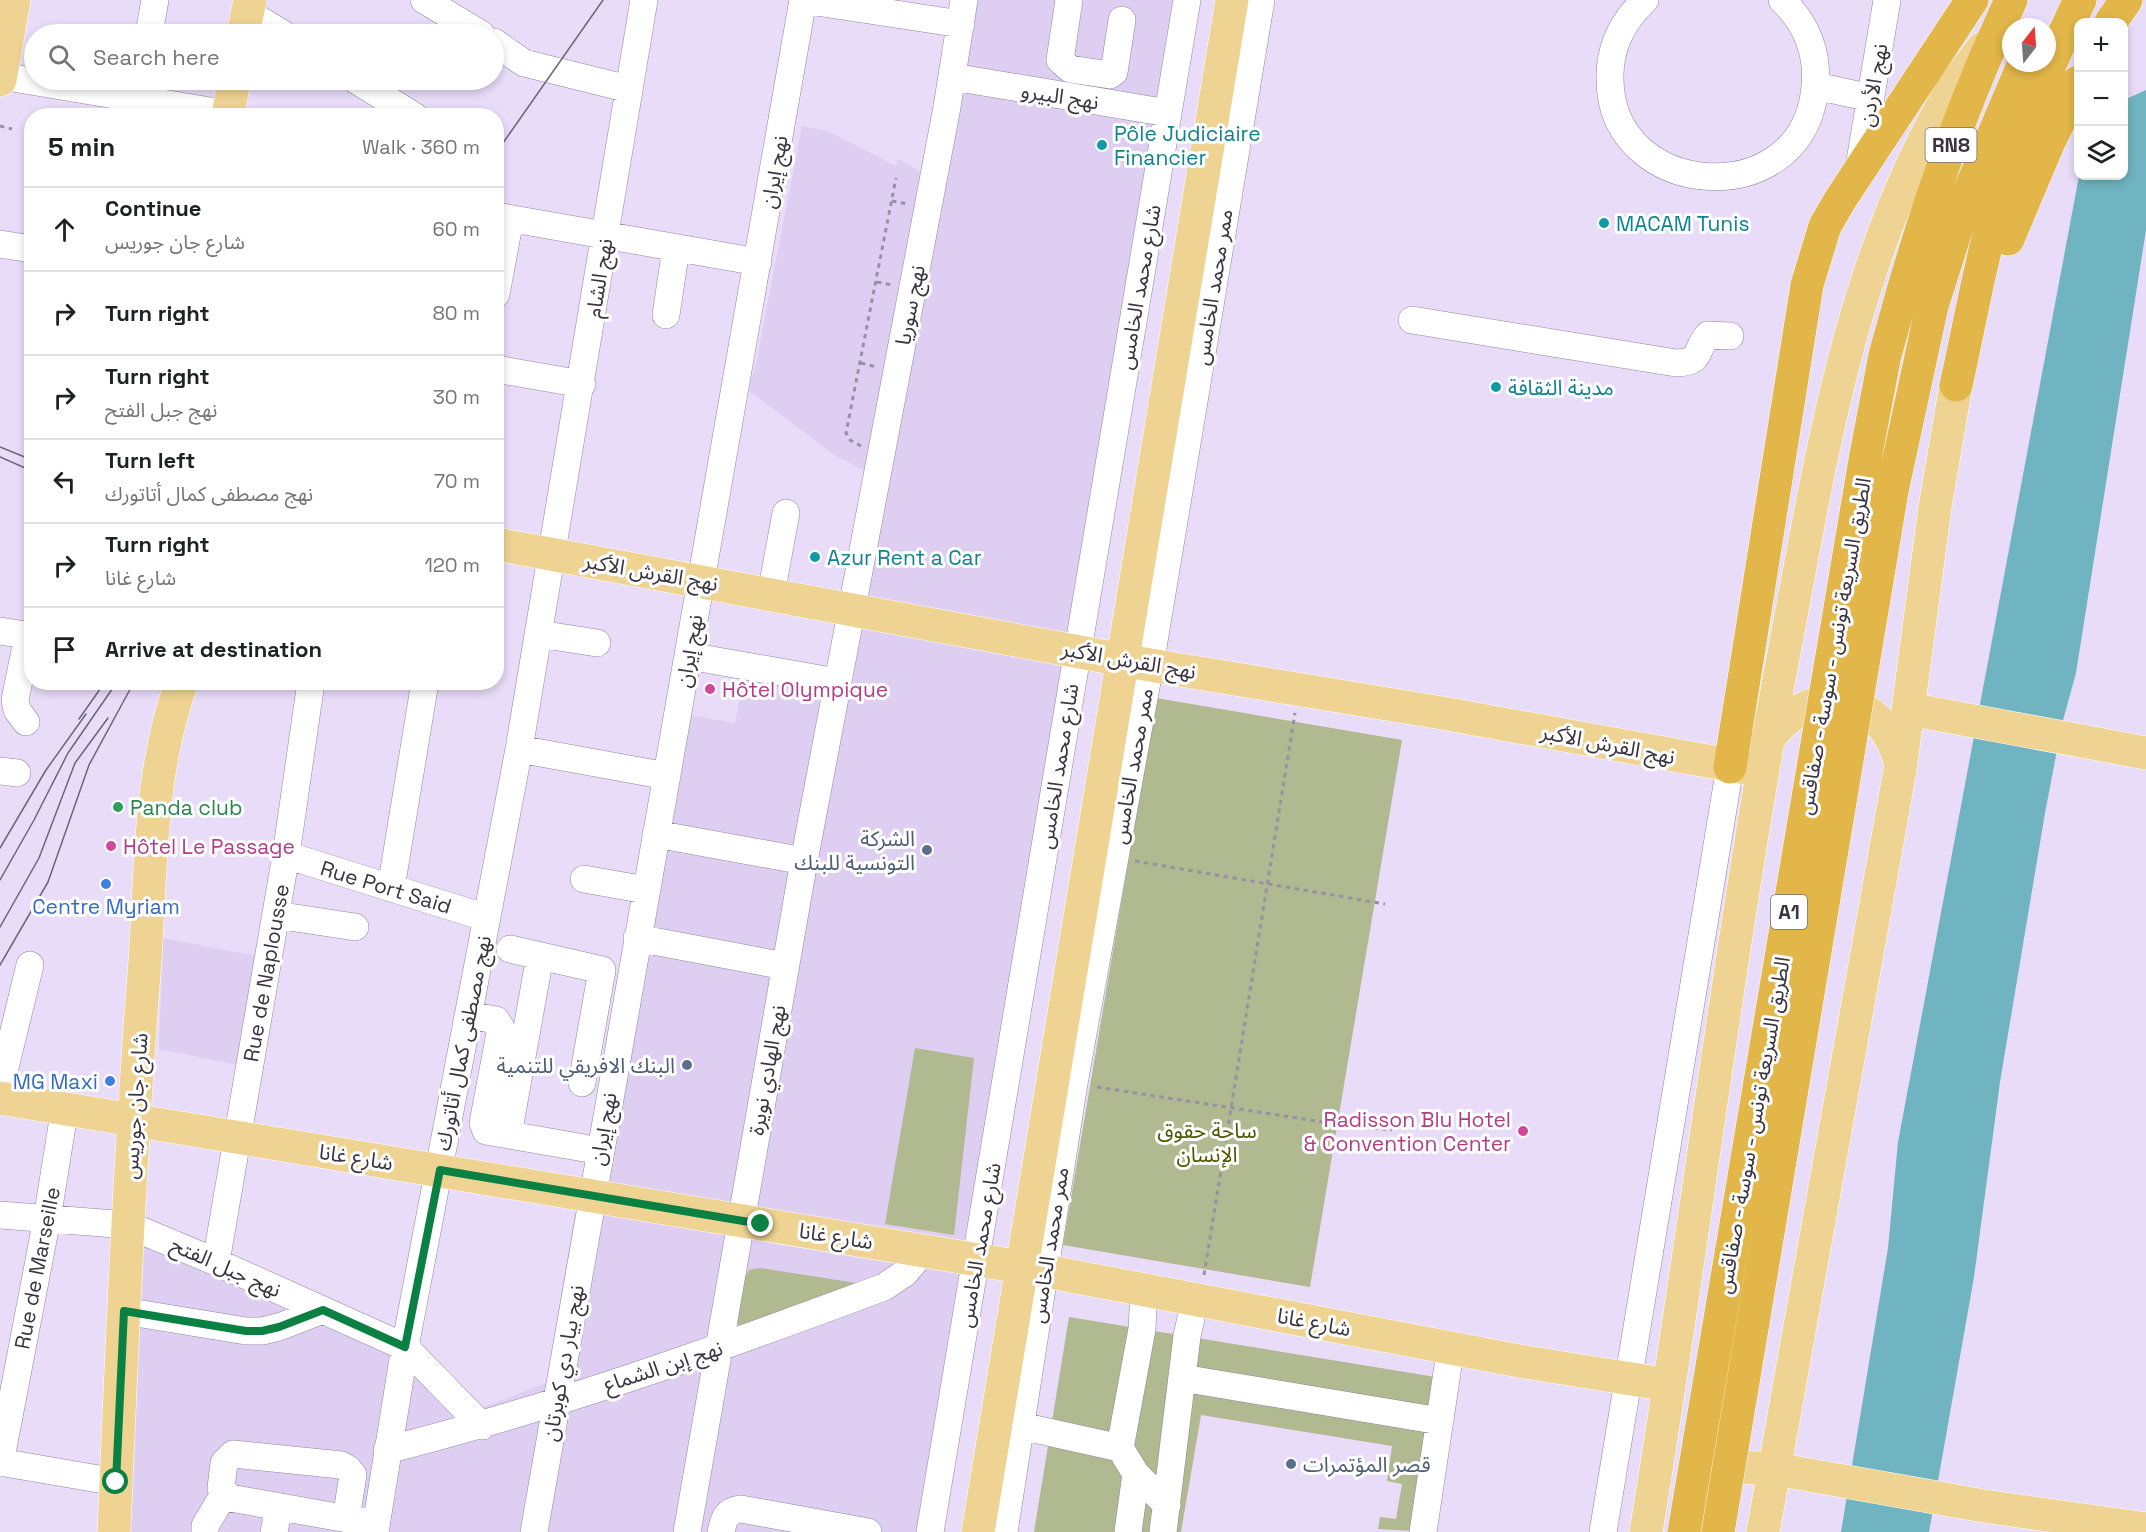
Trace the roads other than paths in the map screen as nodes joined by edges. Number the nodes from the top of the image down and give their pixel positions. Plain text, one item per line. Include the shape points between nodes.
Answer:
1 (14, 0) edge
2 (155, 0) edge
3 (424, 0) edge
4 (644, 0) edge
5 (803, 0) edge
6 (1069, 0) edge
7 (1187, 0) edge
8 (1212, 0) edge
9 (1232, 0) edge
10 (1261, 0) edge
11 (1645, 0) edge
12 (1782, 0) edge
13 (1887, 0) edge
14 (1972, 0) edge
15 (2057, 0) edge
16 (2080, 0) edge
17 (2126, 0) edge
18 (962, 12) edge
19 (2005, 12) edge
20 (246, 16) edge
21 (2048, 18) edge
22 (2115, 18) edge
23 (1122, 20) dead end
24 (151, 24) edge
25 (262, 24) edge
26 (464, 24) edge
27 (4, 32) edge
28 (504, 49) edge
29 (2020, 72) edge
30 (953, 77) junction
31 (0, 78) edge
32 (24, 82) edge
33 (1816, 86) junction
34 (629, 89) junction
35 (77, 90) edge
36 (232, 90) edge
37 (372, 90) edge
38 (2074, 92) edge
39 (128, 98) edge
40 (1870, 98) junction
41 (187, 108) edge
42 (229, 108) edge
43 (401, 108) edge
44 (1168, 113) junction
45 (1858, 170) junction
46 (504, 217) edge
47 (606, 236) junction
48 (0, 244) edge
49 (24, 248) edge
50 (676, 248) junction
51 (758, 262) junction
52 (1902, 294) joint
53 (1932, 306) joint
54 (666, 315) dead end
55 (1412, 320) dead end
56 (1730, 336) dead end
57 (504, 370) edge
58 (582, 384) junction
59 (1956, 385) junction
60 (786, 513) dead end
61 (504, 546) edge
62 (552, 555) junction
63 (701, 581) junction
64 (771, 594) junction
65 (852, 609) junction
66 (0, 631) edge
67 (538, 634) junction
68 (24, 635) edge
69 (597, 643) dead end
70 (24, 651) edge
71 (689, 656) junction
72 (1113, 658) junction
73 (837, 682) junction
74 (9, 688) edge
75 (180, 690) edge
76 (310, 690) edge
77 (424, 690) edge
78 (1909, 708) junction
79 (26, 722) dead end
80 (1768, 739) junction
81 (519, 749) junction
82 (2146, 753) edge
83 (1900, 761) junction
84 (1730, 767) junction
85 (1762, 771) junction
86 (667, 776) junction
87 (656, 834) junction
88 (286, 855) junction
89 (804, 861) junction
90 (584, 879) dead end
91 (391, 888) junction
92 (646, 890) junction
93 (276, 915) junction
94 (487, 918) junction
95 (355, 927) dead end
96 (637, 938) junction
97 (510, 949) dead end
98 (540, 956) junction
99 (30, 965) dead end
100 (785, 966) junction
101 (468, 1015) junction
102 (582, 1083) dead end
103 (0, 1088) edge
104 (0, 1098) edge
105 (65, 1107) junction
106 (133, 1119) junction
107 (508, 1135) junction
108 (238, 1136) junction
109 (584, 1148) dead end
110 (440, 1170) junction
111 (592, 1195) junction
112 (0, 1215) edge
113 (47, 1219) junction
114 (740, 1220) junction
115 (128, 1225) junction
116 (924, 1250) junction
117 (216, 1262) junction
118 (1012, 1266) junction
119 (1144, 1291) junction
120 (1195, 1300) junction
121 (323, 1310) junction
122 (124, 1311) junction
123 (1452, 1346) junction
124 (405, 1347) junction
125 (720, 1348) junction
126 (1629, 1377) junction
127 (1182, 1378) junction
128 (1670, 1384) junction
129 (556, 1401) junction
130 (1440, 1421) junction
131 (482, 1426) junction
132 (1021, 1426) junction
133 (1662, 1435) junction
134 (1120, 1448) junction
135 (387, 1450) junction
136 (0, 1462) edge
137 (1775, 1469) junction
138 (1136, 1474) junction
139 (116, 1482) junction
140 (224, 1494) junction
141 (1167, 1505) junction
142 (276, 1519) edge
143 (346, 1519) junction
144 (376, 1528) edge
145 (2146, 1529) edge
146 (114, 1532) edge
147 (205, 1532) edge
148 (534, 1532) edge
149 (687, 1532) edge
150 (720, 1532) edge
151 (868, 1532) edge
152 (930, 1532) edge
153 (959, 1532) edge
154 (978, 1532) edge
155 (1004, 1532) edge
156 (1128, 1532) edge
157 (1162, 1532) edge
158 (1422, 1532) edge
159 (1603, 1532) edge
160 (1646, 1532) edge
161 (1684, 1532) edge
162 (1718, 1532) edge
163 (1763, 1532) edge

1 - 27 main road
2 - 24 street
3 - 26 street
4 - 34 street, نهج الشام
5 - 18 street
5 - 51 street, نهج إيران
6 - 23 street via 1060,60 1070,69 1110,75 1114,72
7 - 44 street, شارع محمد الخامس
8 - 72 main road, شارع محمد الخامس
9 - 72 main road, شارع محمد الخامس
10 - 72 street, ممر محمد الخامس
11 - 33 street via 1616,38 1610,64 1610,91 1617,117 1632,141 1668,168 1703,177 1759,170 1784,153 1802,129
12 - 33 street via 1811,41
13 - 40 street, نهج الأردن
14 - 45 highway
15 - 21 highway
16 - 59 highway via 2048,67 2004,184
17 - 22 highway
18 - 30 street, نهج سوريا
19 - 52 highway, RN8 via 1959,123
19 - 80 main road via 1931,129 1867,281 1844,355 1828,429
20 - 25 street
27 - 31 main road
28 - 34 street via 524,63
29 - 53 highway, RN8 via 1966,199
30 - 44 street, نهج البيرو
30 - 65 street, نهج سوريا
31 - 32 street
33 - 40 street
34 - 47 street, نهج الشام
35 - 39 street
36 - 42 main road
37 - 43 street
38 - 59 highway via 2027,191
39 - 41 street
40 - 45 street, نهج الأردن
44 - 72 street, شارع محمد الخامس
45 - 84 highway via 1826,226 1807,285
46 - 47 street
47 - 50 street
47 - 58 street, نهج الشام
48 - 49 street
50 - 51 street
50 - 54 street
51 - 63 street, نهج إيران
52 - 161 highway, الطريق السريعة تونس - سوسة - صفاقس / A1, bridge via 1885,355 1866,454
53 - 162 highway, الطريق السريعة تونس - سوسة - صفاقس / A1, bridge via 1892,491
55 - 56 street via 1676,363 1697,357 1708,335
57 - 58 street
58 - 62 street, نهج الشام
59 - 78 main road via 1935,507
60 - 64 street
61 - 62 main road, نهج القرش الأكبر
62 - 63 main road, نهج القرش الأكبر
62 - 67 street, نهج مصطفى كمال أتاتورك
63 - 64 main road, نهج القرش الأكبر
63 - 71 street, نهج إيران
64 - 65 main road, نهج القرش الأكبر
65 - 72 main road, نهج القرش الأكبر
65 - 73 street, نهج الهادي نويرة
66 - 68 street
67 - 69 street
67 - 81 street, نهج مصطفى كمال أتاتورك
70 - 74 street
71 - 73 street
71 - 86 street, نهج إيران
72 - 84 main road, نهج القرش الأكبر
72 - 118 main road, شارع محمد الخامس
72 - 118 street, ممر محمد الخامس via 1116,858 1074,1083
73 - 89 street, نهج الهادي نويرة
74 - 79 street
75 - 106 main road, شارع جان جوريس via 162,758
76 - 88 street, Rue de Naplousse
77 - 91 street
78 - 82 main road
78 - 83 main road
80 - 83 main road via 1792,712 1802,707 1820,701 1844,702 1873,717 1893,740
80 - 85 main road
81 - 86 street
81 - 94 street, نهج مصطفى كمال أتاتورك
83 - 137 main road
84 - 85 main road, نهج القرش الأكبر
84 - 126 street
85 - 128 main road
86 - 87 street, نهج إيران
87 - 89 street
87 - 92 street, نهج إيران
88 - 91 street, Rue Port Said
88 - 93 street, Rue de Naplousse
89 - 100 street, نهج الهادي نويرة
90 - 92 street
91 - 94 street, Rue Port Said
92 - 96 street, نهج إيران
93 - 95 street
93 - 108 street, Rue de Naplousse
94 - 101 street, نهج مصطفى كمال أتاتورك
96 - 100 street
96 - 111 street, نهج إيران
97 - 98 street
98 - 102 street via 602,970
98 - 107 street
99 - 103 street
100 - 114 street, نهج الهادي نويرة
101 - 107 street via 492,1019 501,1028 483,1123 489,1132
101 - 110 street, نهج مصطفى كمال أتاتورك
104 - 105 main road, شارع غانا
105 - 106 main road, شارع غانا
105 - 113 street, Rue de Marseille
106 - 108 main road, شارع غانا
106 - 115 main road, شارع جان جوريس
107 - 109 street
108 - 110 main road, شارع غانا
108 - 117 street, Rue de Naplousse
110 - 111 main road, شارع غانا
110 - 124 street, نهج مصطفى كمال أتاتورك
111 - 114 main road, شارع غانا
111 - 129 street, نهج بيار دي كوبرتان
112 - 113 street, نهج جبل الفتح
113 - 115 street, نهج جبل الفتح
113 - 136 street, Rue de Marseille
114 - 116 main road, شارع غانا
114 - 125 street, نهج الهادي نويرة
115 - 117 street, نهج جبل الفتح
115 - 122 main road, شارع جان جوريس
116 - 118 main road, شارع غانا
116 - 125 street, نهج إبن الشماع via 905,1273 884,1287
117 - 121 street, نهج جبل الفتح
118 - 119 main road, شارع غانا
118 - 132 street, ممر محمد الخامس
118 - 152 street, شارع محمد الخامس
118 - 153 main road, شارع محمد الخامس
118 - 154 main road, شارع محمد الخامس
119 - 120 main road, شارع غانا
119 - 134 street via 1142,1329
120 - 123 main road, شارع غانا
120 - 127 street
121 - 122 street via 262,1331
121 - 124 street, نهج جبل الفتح
122 - 139 main road, شارع جان جوريس
123 - 126 main road, شارع غانا via 1525,1362
123 - 130 street
124 - 131 street, نهج جبل الفتح
124 - 135 street, نهج مصطفى كمال أتاتورك
125 - 129 street, نهج إبن الشماع
125 - 149 street, نهج الهادي نويرة
126 - 128 main road, شارع غانا
126 - 159 street
127 - 130 street
127 - 141 street
128 - 133 main road
129 - 131 street, نهج إبن الشماع
129 - 148 street, نهج بيار دي كوبرتان
130 - 158 street
131 - 135 street, نهج إبن الشماع
132 - 134 street
132 - 155 street, ممر محمد الخامس
133 - 137 main road via 1707,1459
133 - 160 main road
134 - 138 street
135 - 144 street, نهج مصطفى كمال أتاتورك
136 - 139 street
137 - 145 main road via 1984,1506
137 - 163 main road
138 - 141 street
138 - 156 street
139 - 146 main road, شارع جان جوريس
140 - 142 street
140 - 143 street via 224,1463 233,1454 341,1465 353,1475
140 - 147 street
141 - 157 street
142 - 143 street
143 - 144 street
150 - 151 street via 725,1516 731,1510 741,1509

